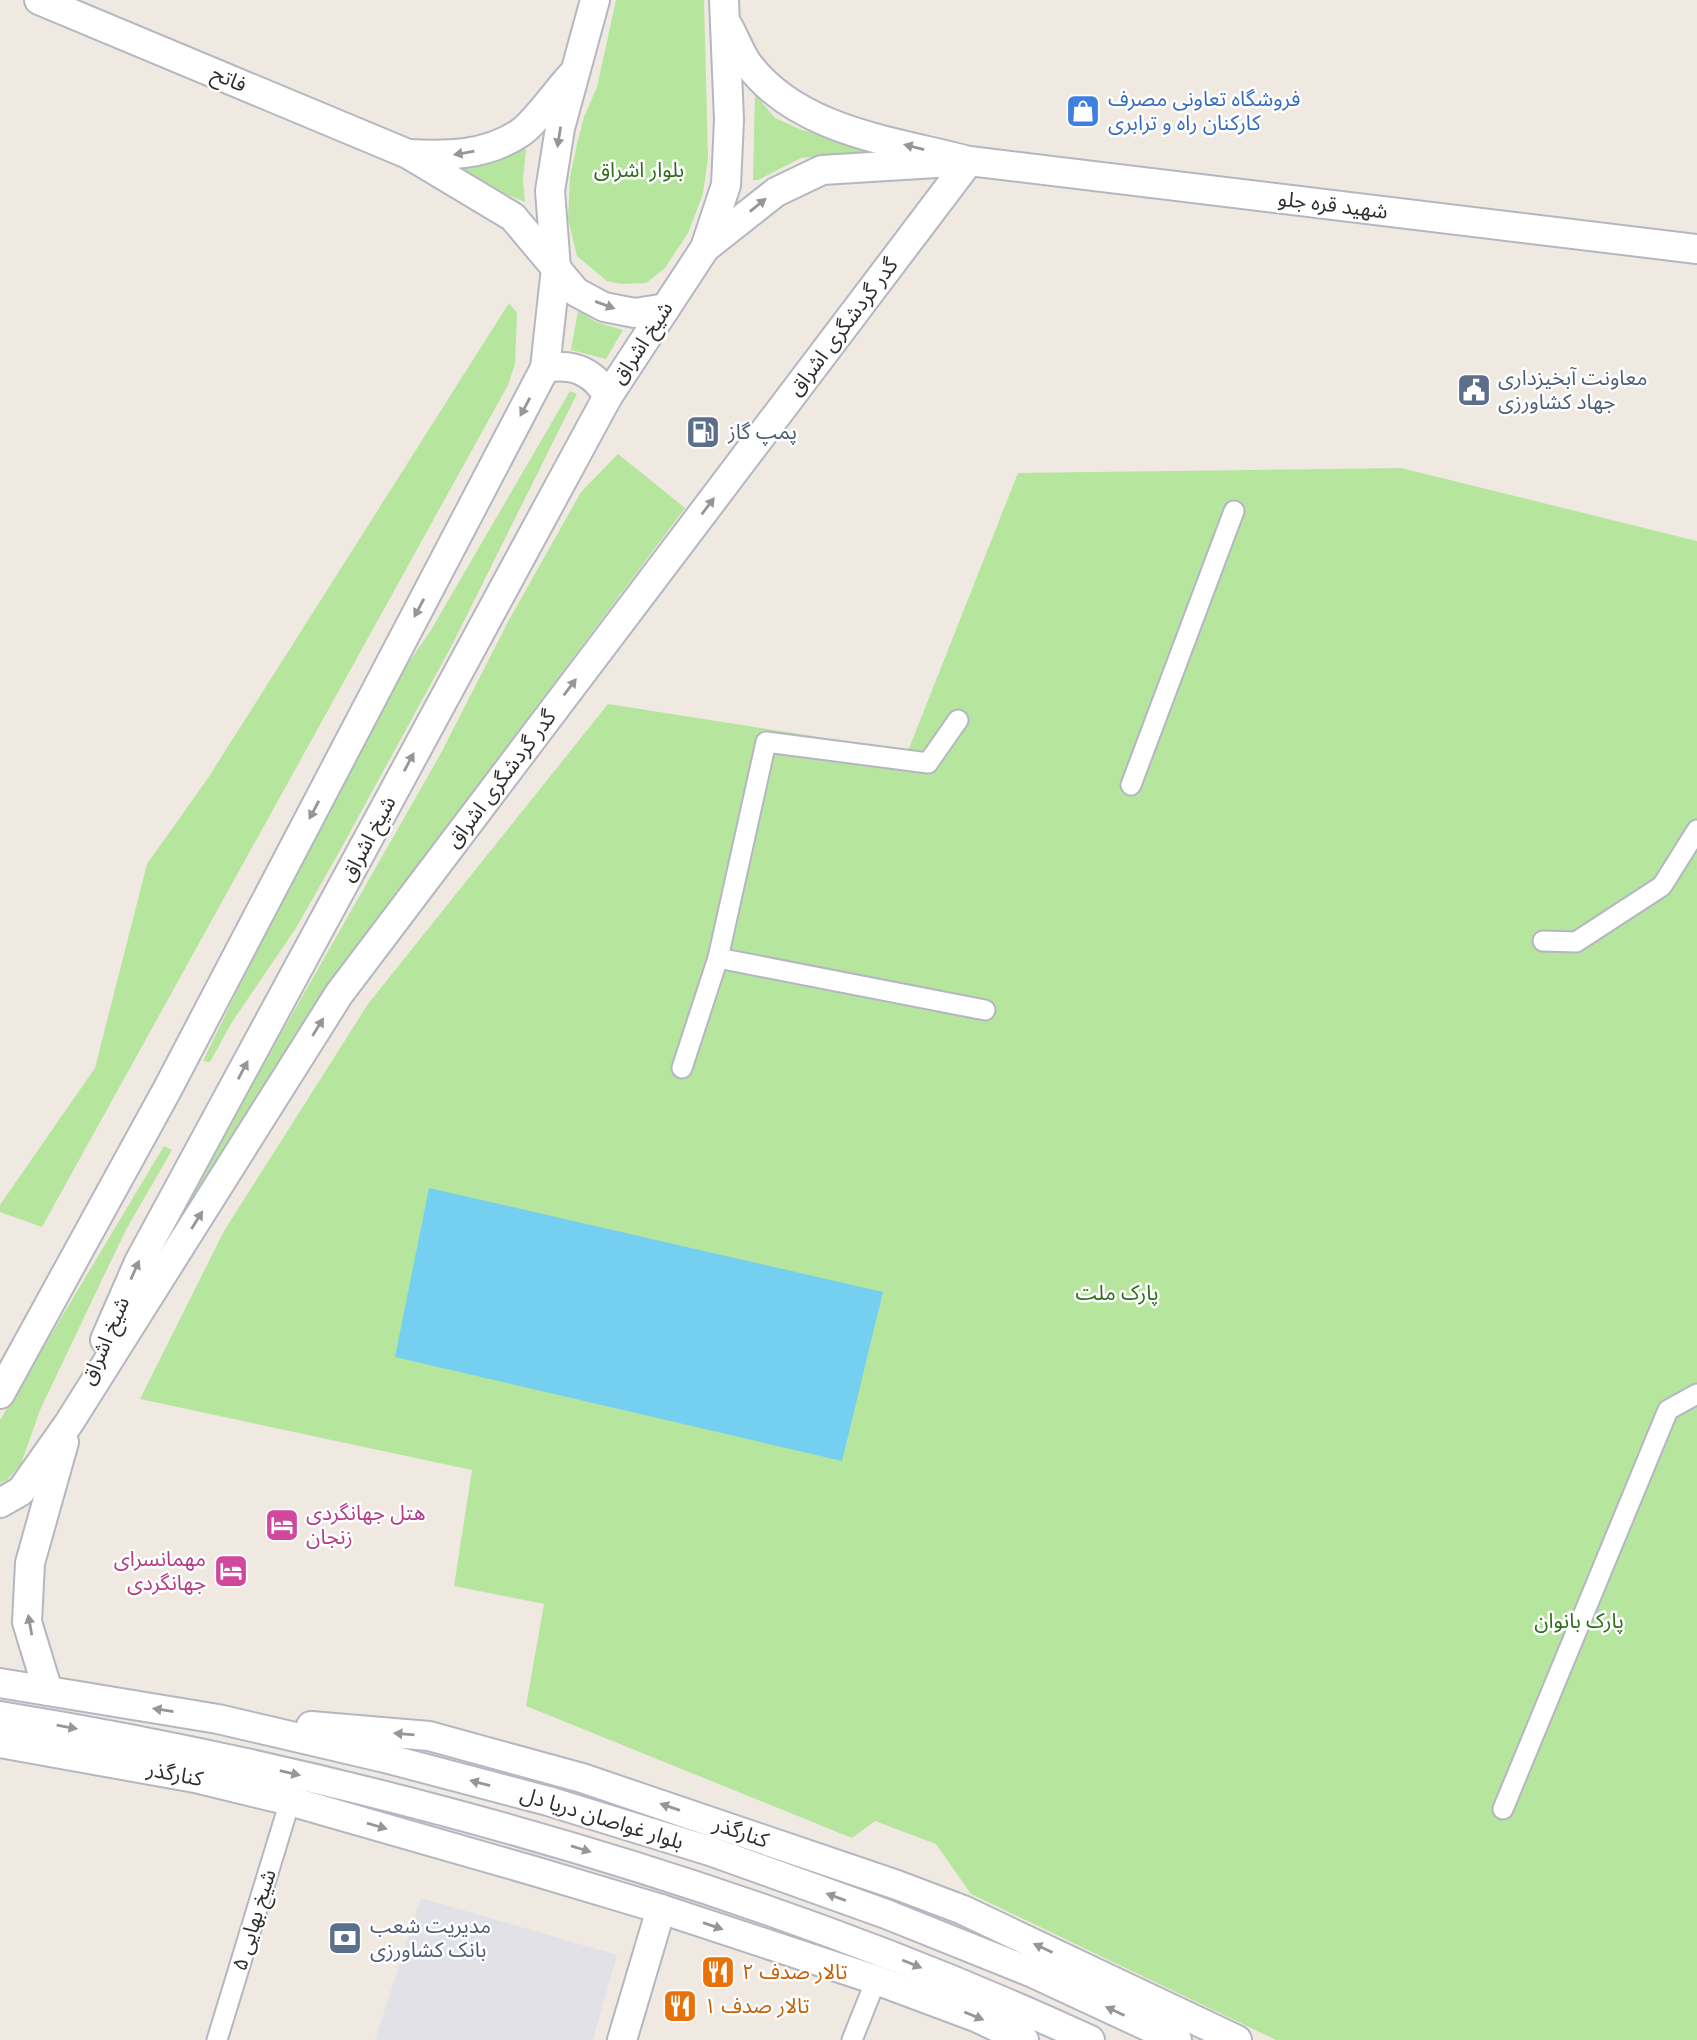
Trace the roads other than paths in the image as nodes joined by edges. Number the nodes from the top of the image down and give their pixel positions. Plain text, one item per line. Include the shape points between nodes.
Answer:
1 (595, 0) edge
2 (44, 2) edge
3 (724, 9) edge
4 (574, 72) junction
5 (408, 153) junction
6 (969, 161) junction
7 (705, 248) junction
8 (1697, 249) edge
9 (556, 268) junction
10 (666, 308) junction
11 (545, 369) junction
12 (608, 396) junction
13 (1234, 511) dead end
14 (958, 720) dead end
15 (1130, 785) dead end
16 (1697, 830) edge
17 (1543, 941) dead end
18 (718, 958) junction
19 (985, 1010) dead end
20 (682, 1068) dead end
21 (0, 1394) edge
22 (1697, 1394) edge
23 (69, 1423) junction
24 (0, 1503) edge
25 (0, 1683) edge
26 (48, 1691) junction
27 (0, 1716) edge
28 (218, 1719) junction
29 (0, 1743) edge
30 (290, 1801) junction
31 (1503, 1808) dead end
32 (543, 1838) junction
33 (534, 1871) junction
34 (897, 1885) junction
35 (661, 1909) junction
36 (886, 1914) junction
37 (876, 1980) junction
38 (1082, 2038) edge
39 (217, 2040) edge
40 (622, 2040) edge
41 (852, 2040) edge
42 (1024, 2040) edge
43 (1177, 2040) edge
44 (1237, 2040) edge

1 - 4 main road
2 - 5 main road, فاتح
6 -> 3 main road via 828,124 783,100 748,63
3 - 7 main road, شیخ اشراق via 729,120 726,185
4 -> 5 main road via 520,133 485,149 447,156
4 -> 9 main road via 550,191
5 - 9 main road via 513,218
7 -> 6 main road via 776,191 822,170
6 - 8 main road, شهید قره جلو
23 -> 6 main road, گدر گردشگری اشراق via 339,993
7 - 10 main road, شیخ اشراق
9 -> 10 main road via 576,292 604,307 635,313
9 - 11 main road
10 - 12 main road, شیخ اشراق
11 - 12 main road via 575,367 589,373
11 -> 21 main road via 167,1090
23 -> 12 main road, شیخ اشراق via 139,1262
13 - 15 street
14 - 18 street via 928,763 766,742
16 - 17 street via 1662,886 1576,942
18 - 19 street
18 - 20 street
22 - 31 street via 1668,1410
23 - 24 main road via 20,1491
26 -> 23 main road, شیخ اشراق via 27,1622 30,1563
25 - 26 main road, بلوار غواصان دریا دل
28 -> 26 main road, بلوار غواصان دریا دل
27 -> 32 main road, بلوار غواصان دریا دل via 210,1755
34 -> 28 main road, کنارگذر via 582,1778 429,1736
36 -> 28 main road, بلوار غواصان دریا دل via 710,1851 548,1801
29 - 30 main road, کنارگذر via 195,1778
30 -> 33 main road, کنارگذر
30 - 39 street, شیخ بهایی ۵
32 - 33 main road
32 -> 38 main road, بلوار غواصان دریا دل via 699,1885 860,1943 1019,2007
33 - 35 main road, کنارگذر
34 - 36 main road
44 -> 34 main road, کنارگذر via 963,1910
35 -> 37 main road, کنارگذر
35 - 40 main road
43 -> 36 main road, بلوار غواصان دریا دل via 1034,1973
37 - 41 street
37 -> 42 main road, کنارگذر

